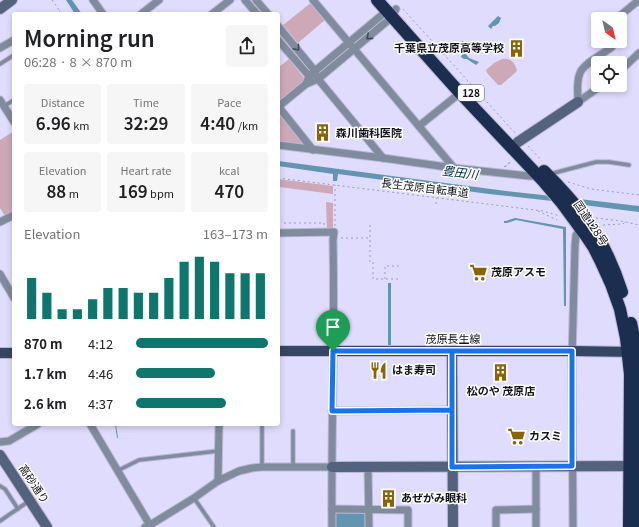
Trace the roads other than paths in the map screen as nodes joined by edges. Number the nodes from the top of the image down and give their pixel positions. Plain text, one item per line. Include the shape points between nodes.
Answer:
1 (12, 0) edge
2 (93, 0) edge
3 (159, 0) edge
4 (230, 0) edge
5 (245, 0) edge
6 (256, 0) edge
7 (313, 0) edge
8 (377, 0) edge
9 (639, 0) edge
10 (0, 9) edge
11 (392, 9) edge
12 (102, 12) edge
13 (144, 12) edge
14 (215, 12) edge
15 (255, 12) edge
16 (266, 12) edge
17 (624, 12) edge
18 (280, 28) edge
19 (12, 41) edge
20 (280, 42) edge
21 (349, 42) junction
22 (0, 48) edge
23 (611, 48) edge
24 (354, 49) junction
25 (639, 54) edge
26 (12, 56) edge
27 (0, 64) edge
28 (627, 65) edge
29 (315, 71) junction
30 (309, 76) junction
31 (318, 79) junction
32 (306, 84) junction
33 (592, 92) edge
34 (460, 93) junction
35 (0, 100) edge
36 (12, 101) edge
37 (578, 102) junction
38 (280, 105) edge
39 (4, 106) junction
40 (280, 109) edge
41 (12, 119) edge
42 (419, 126) junction
43 (280, 145) edge
44 (517, 148) junction
45 (313, 150) junction
46 (383, 158) junction
47 (629, 164) dead end
48 (454, 168) junction
49 (544, 174) junction
50 (12, 216) edge
51 (0, 222) edge
52 (585, 223) junction
53 (280, 233) edge
54 (0, 274) edge
55 (12, 295) edge
56 (280, 351) edge
57 (333, 351) junction
58 (452, 351) junction
59 (572, 351) junction
60 (12, 352) edge
61 (634, 352) edge
62 (0, 353) edge
63 (452, 410) junction
64 (332, 411) junction
65 (35, 426) edge
66 (91, 426) edge
67 (219, 426) edge
68 (262, 427) dead end
69 (293, 431) dead end
70 (0, 442) edge
71 (218, 451) junction
72 (0, 455) edge
73 (536, 466) junction
74 (572, 466) junction
75 (636, 466) edge
76 (262, 467) junction
77 (293, 467) junction
78 (368, 467) junction
79 (452, 467) junction
80 (332, 468) junction
81 (117, 471) junction
82 (218, 482) junction
83 (0, 486) edge
84 (194, 498) junction
85 (30, 501) junction
86 (18, 509) junction
87 (332, 509) junction
88 (369, 510) junction
89 (536, 510) junction
90 (0, 521) edge
91 (149, 526) edge
92 (47, 527) edge
93 (214, 527) edge
94 (332, 527) edge
95 (369, 527) edge
96 (408, 527) edge
97 (452, 527) edge
98 (496, 527) edge
99 (536, 527) edge
100 (573, 527) edge
101 (630, 527) edge
102 (638, 527) edge

1 - 10 street
2 - 12 street
3 - 13 street
4 - 14 street
5 - 15 street
6 - 16 street
7 - 21 street
8 - 11 highway, 国道128号 / 128
9 - 17 street
11 - 21 street
11 -> 24 street
11 - 34 highway, 国道128号 / 128
11 - 44 highway, 国道128号 / 128 via 467,89
18 -> 29 street
19 - 22 street
20 - 30 street
21 - 24 street
21 - 29 street
23 - 37 street via 580,72
24 - 31 street
24 - 42 street
25 - 28 street
26 - 27 lane
29 - 30 street
29 - 31 street
30 - 31 street
30 - 32 street
31 - 32 street
31 - 46 street
32 - 38 street
33 - 37 street
34 - 42 street
34 - 44 highway, 国道128号 / 128
35 - 39 street
36 - 39 lane
37 - 44 street
39 - 41 street
40 - 45 street
42 - 48 street
43 - 45 street
44 - 49 highway, 国道128号 / 128
45 - 46 street
46 - 48 street
47 - 49 lane via 596,162
48 - 49 street via 529,176
49 - 52 highway, 国道128号 / 128 via 562,183
49 - 52 highway, 国道128号 / 128 via 568,216
50 - 51 street
52 - 59 street via 576,236 575,244
52 - 61 highway, 国道128号 / 128 via 604,250 618,278 629,312
53 - 57 street via 334,232
54 - 55 street
56 - 57 main road, 茂原長生線
57 - 58 main road, 茂原長生線
57 - 64 street
58 - 59 main road, 茂原長生線
58 - 63 street
59 - 61 main road, 茂原長生線
59 - 74 street
60 - 62 main road
61 - 75 highway, 国道128号 / 128 via 638,373
63 - 64 street
63 - 79 street
64 - 80 street
65 - 70 street via 9,441
66 - 81 street
67 - 71 street
68 - 76 lane
69 - 77 lane
71 - 81 lane via 139,460
71 - 82 street
72 - 85 street, 高砂通り
73 - 74 street
73 - 79 street
73 - 89 street
74 - 75 street
74 - 100 street
75 - 101 highway, 国道128号 / 128
75 - 102 highway, 国道128号 / 128
76 - 77 street
76 - 82 street via 239,471
77 - 80 street
78 - 79 street
78 - 80 street
78 - 88 street
79 - 97 street
80 - 87 street
81 - 91 street
82 - 84 street
83 - 86 lane via 5,489
84 - 91 street
84 - 93 lane
85 - 86 lane
85 - 92 street, 高砂通り
86 - 90 lane
87 - 88 street
87 - 94 street
88 - 95 street
88 - 96 street via 408,510
89 - 98 street via 496,510
89 - 99 street

